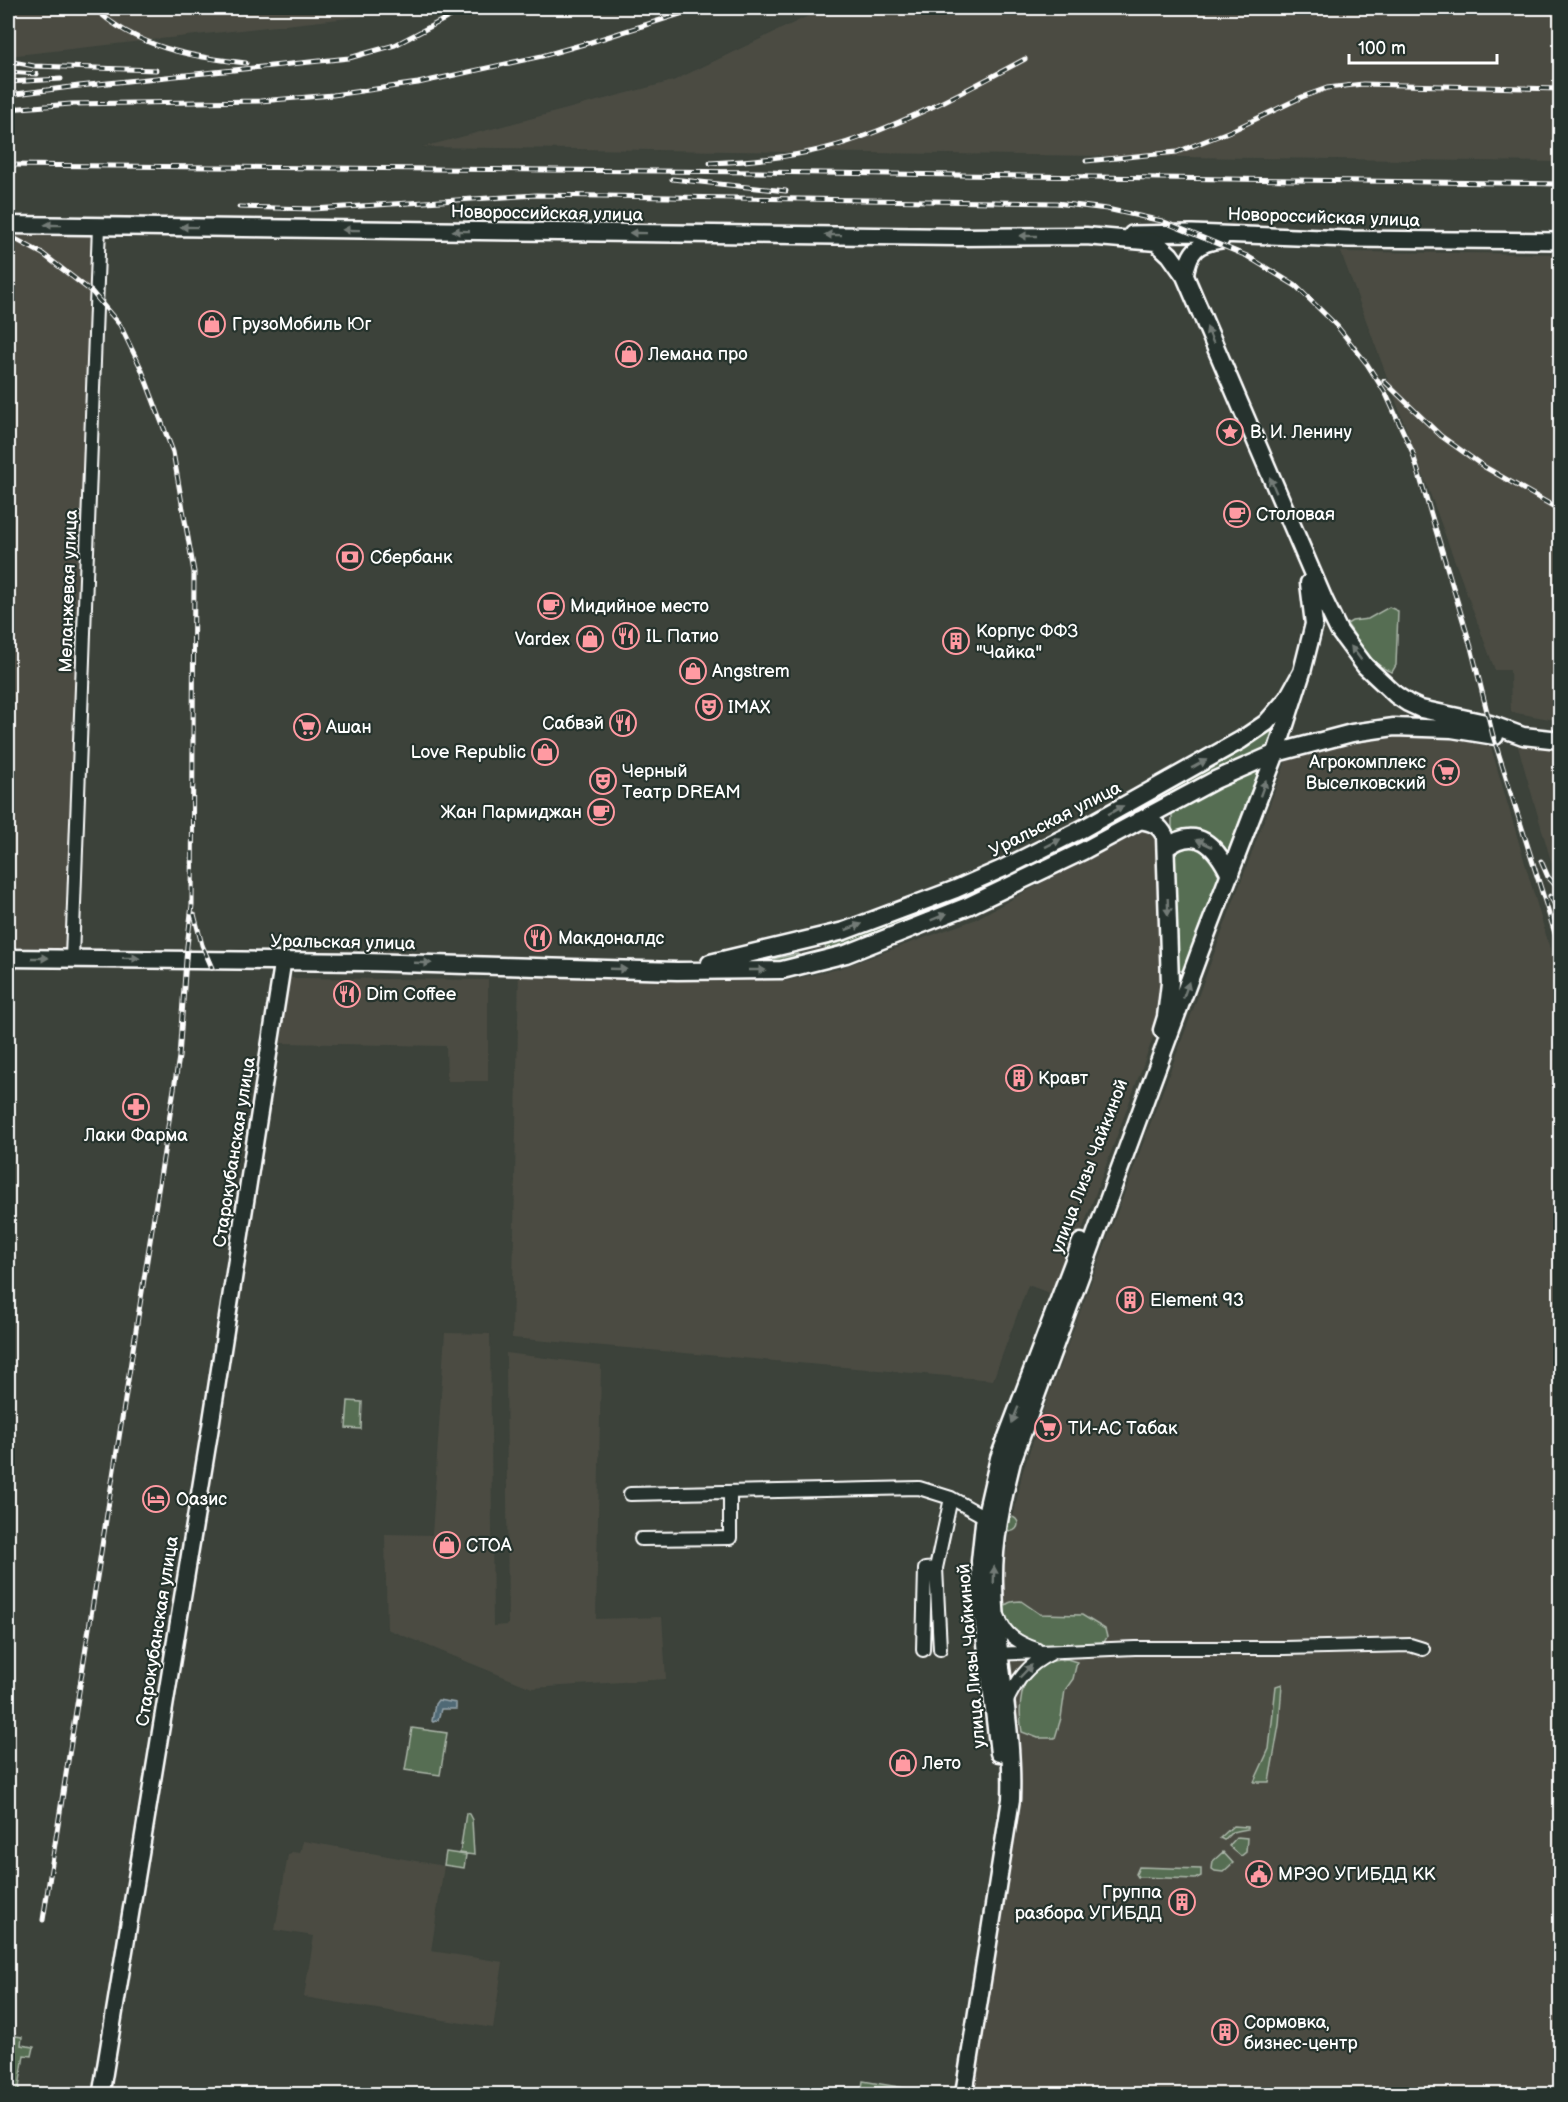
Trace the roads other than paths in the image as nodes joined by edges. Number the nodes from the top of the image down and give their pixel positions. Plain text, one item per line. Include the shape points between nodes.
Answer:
1 (8, 225) edge
2 (99, 226) junction
3 (1258, 235) junction
4 (1086, 236) junction
5 (1560, 241) edge
6 (1185, 276) junction
7 (1305, 558) junction
8 (1302, 672) junction
9 (1396, 696) junction
10 (1394, 727) junction
11 (1560, 742) edge
12 (1276, 753) junction
13 (1140, 820) junction
14 (1166, 848) junction
15 (1004, 868) junction
16 (1044, 870) junction
17 (1230, 875) junction
18 (798, 944) junction
19 (835, 957) junction
20 (8, 958) edge
21 (72, 958) junction
22 (283, 961) junction
23 (677, 970) junction
24 (1168, 1028) junction
25 (730, 1492) junction
26 (630, 1494) dead end
27 (951, 1498) junction
28 (986, 1516) junction
29 (641, 1539) dead end
30 (936, 1568) junction
31 (994, 1601) junction
32 (940, 1649) dead end
33 (1423, 1649) dead end
34 (923, 1650) dead end
35 (1058, 1651) junction
36 (994, 1654) junction
37 (1006, 1703) junction
38 (101, 2094) edge
39 (953, 2094) edge
40 (964, 2094) edge

2 -> 1 main road, Новороссийская улица
4 -> 2 main road, Новороссийская улица
2 - 21 street, Меланжевая улица
3 - 4 street, Новороссийская улица
3 - 5 street, Новороссийская улица
3 - 6 street via 1203,243 1192,253
4 - 6 main road, Новороссийская улица via 1156,242
7 -> 6 main road, Новороссийская улица
7 - 8 main road, Уральская улица via 1314,624
9 -> 7 main road, Новороссийская улица via 1365,666 1339,631
8 - 12 main road
15 -> 8 main road, Уральская улица via 1241,740 1266,723 1287,699
9 - 10 main road via 1403,708 1401,720
9 - 11 main road, Новороссийская улица via 1421,709
10 - 11 main road, Уральская улица via 1452,729
10 - 12 main road, Уральская улица via 1352,733
12 - 13 main road, Уральская улица
17 -> 12 main road
13 - 14 main road via 1152,821 1161,828
13 - 16 main road, Уральская улица
17 -> 14 main road via 1212,845 1199,839 1185,838
14 -> 24 main road
15 - 16 main road via 1015,873
18 -> 15 main road, Уральская улица via 844,931
19 -> 16 main road, Уральская улица via 968,906
24 -> 17 main road
18 - 19 main road via 810,952
18 - 23 main road, Уральская улица
23 -> 19 main road, Уральская улица via 782,970
20 -> 21 main road, Уральская улица
21 -> 22 main road, Уральская улица
22 -> 23 main road, Уральская улица
22 - 38 street, Старокубанская улица
24 -> 28 main road, улица Лизы Чайкиной via 999,1458
31 -> 24 main road, улица Лизы Чайкиной via 995,1550 1012,1461
25 - 26 street
25 - 27 street via 919,1488
25 - 29 street via 730,1538
27 - 28 street
27 - 30 street
28 - 36 main road, улица Лизы Чайкиной via 980,1561 981,1601
30 - 32 street
30 - 34 street via 925,1569
31 - 35 street via 1002,1626 1013,1638 1038,1650
31 - 36 main road, улица Лизы Чайкиной
33 - 35 street via 1410,1645
35 - 36 street
37 -> 35 street via 1024,1671 1035,1661
36 - 37 main road, улица Лизы Чайкиной
36 - 39 main road, улица Лизы Чайкиной via 1000,1787
37 - 40 main road, улица Лизы Чайкиной via 1011,1799

